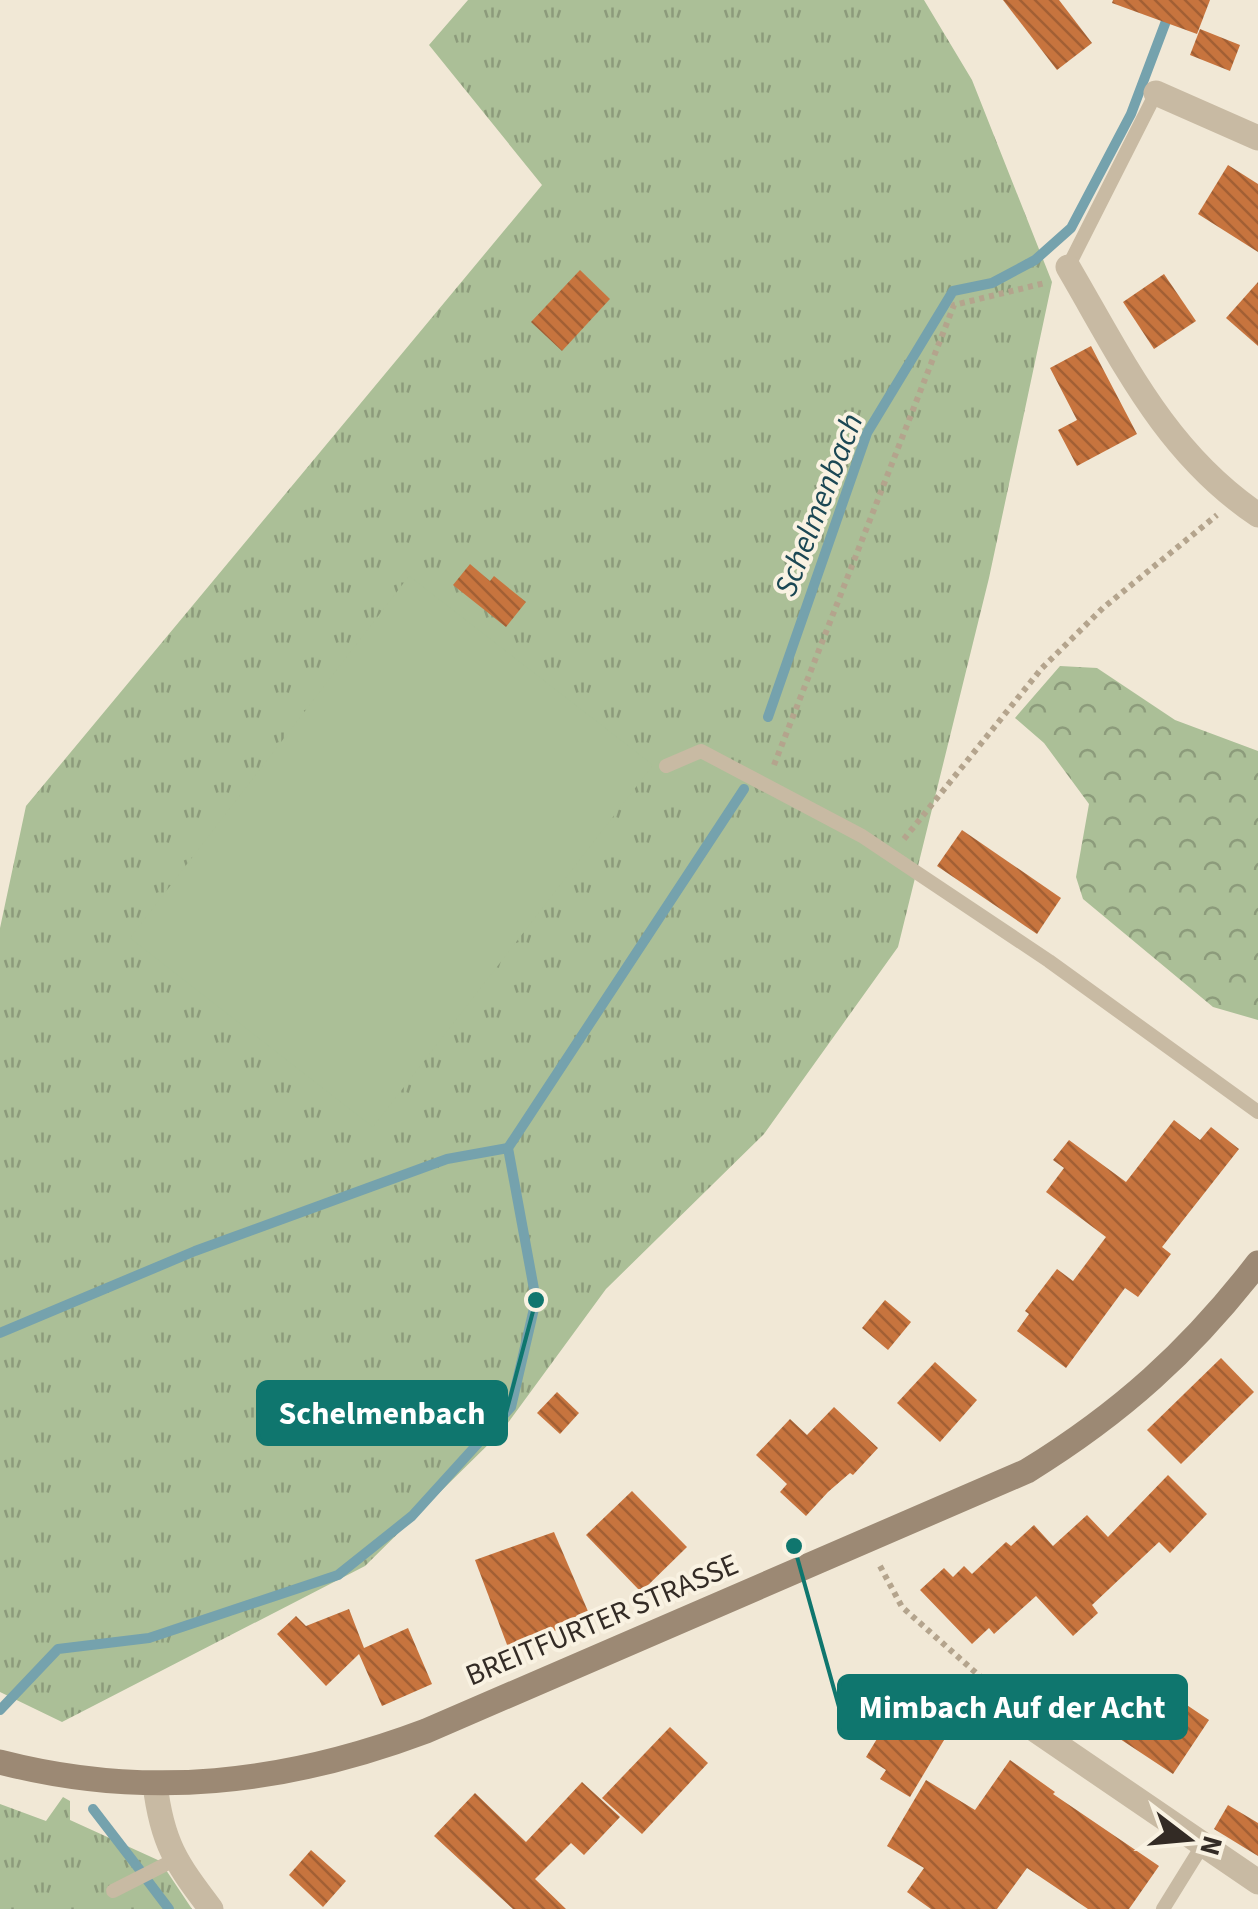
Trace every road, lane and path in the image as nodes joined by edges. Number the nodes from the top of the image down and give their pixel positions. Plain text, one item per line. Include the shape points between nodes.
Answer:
1 (1156, 93) joint
2 (1258, 138) edge
3 (1071, 271) junction
4 (1236, 500) junction
5 (1258, 516) edge
6 (666, 766) dead end
7 (766, 784) junction
8 (890, 856) junction
9 (1258, 1112) edge
10 (1258, 1264) edge
11 (868, 1542) junction
12 (1028, 1725) joint
13 (0, 1762) edge
14 (155, 1784) junction
15 (1202, 1846) junction
16 (174, 1860) junction
17 (1258, 1882) edge
18 (113, 1891) dead end
19 (211, 1909) edge
20 (1164, 1909) edge

1 - 2 street
1 - 3 lane
3 - 4 street via 1154,415
3 - 7 path via 954,305
4 - 5 street
4 - 8 path via 1102,608 1042,668
6 - 7 lane via 701,750
7 - 8 lane
8 - 9 lane
10 - 11 main road, BREITFURTER STRASSE via 1207,1326 1090,1432 1027,1471
11 - 12 path via 902,1607
11 - 14 main road, BREITFURTER STRASSE via 369,1752 279,1772
12 - 15 street
13 - 14 main road, BREITFURTER STRASSE via 56,1776
14 - 16 street
15 - 17 street
15 - 20 lane
16 - 18 lane
16 - 19 street

